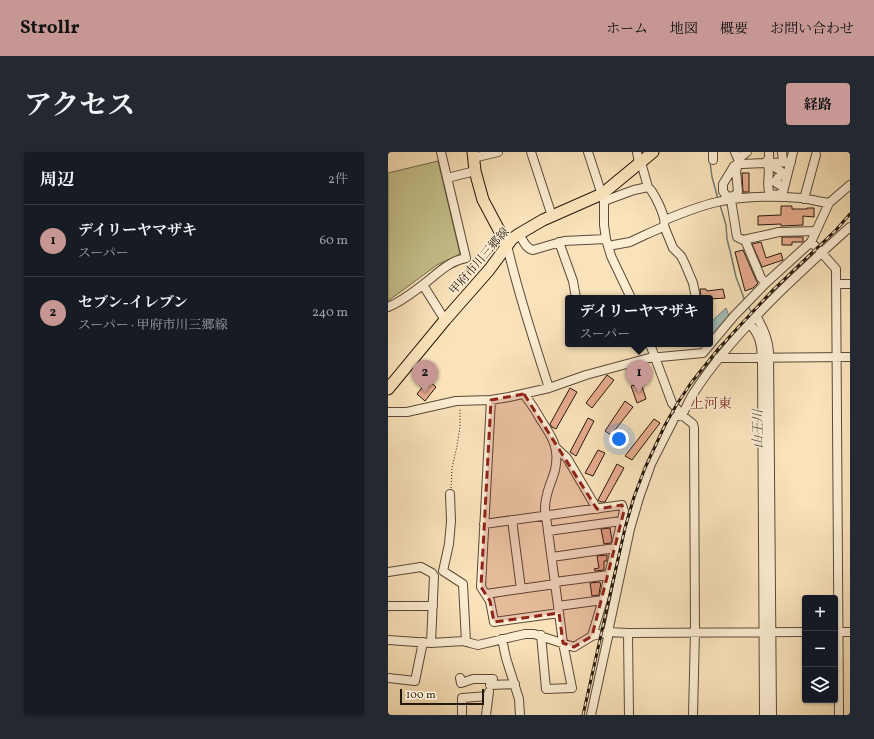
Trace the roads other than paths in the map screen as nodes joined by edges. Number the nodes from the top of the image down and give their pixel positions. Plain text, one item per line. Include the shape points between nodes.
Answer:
1 (441, 152) edge
2 (498, 152) edge
3 (531, 152) edge
4 (588, 152) edge
5 (653, 152) edge
6 (747, 152) edge
7 (782, 152) edge
8 (793, 152) edge
9 (473, 155) edge
10 (816, 155) dead end
11 (737, 157) edge
12 (774, 158) edge
13 (639, 159) edge
14 (475, 172) junction
15 (447, 178) junction
16 (850, 185) edge
17 (648, 187) junction
18 (784, 188) junction
19 (777, 196) junction
20 (603, 198) junction
21 (804, 199) junction
22 (724, 201) junction
23 (829, 203) junction
24 (552, 216) junction
25 (664, 223) junction
26 (850, 227) edge
27 (816, 231) junction
28 (519, 234) junction
29 (745, 240) junction
30 (559, 242) junction
31 (811, 242) junction
32 (607, 243) junction
33 (507, 246) junction
34 (821, 252) junction
35 (766, 283) junction
36 (836, 284) junction
37 (850, 284) edge
38 (423, 285) junction
39 (575, 295) edge
40 (630, 295) edge
41 (695, 295) edge
42 (388, 307) edge
43 (753, 319) junction
44 (445, 320) junction
45 (713, 341) edge
46 (651, 347) edge
47 (708, 347) edge
48 (655, 357) junction
49 (718, 358) junction
50 (765, 358) junction
51 (836, 358) junction
52 (850, 358) edge
53 (549, 388) junction
54 (388, 389) edge
55 (524, 394) junction
56 (491, 400) junction
57 (388, 412) edge
58 (682, 415) junction
59 (555, 447) junction
60 (450, 494) road end
61 (597, 508) junction
62 (546, 515) junction
63 (512, 520) junction
64 (621, 521) junction
65 (484, 524) junction
66 (548, 531) junction
67 (615, 548) junction
68 (552, 557) junction
69 (444, 571) junction
70 (388, 572) edge
71 (609, 575) junction
72 (434, 576) junction
73 (555, 583) junction
74 (521, 589) junction
75 (486, 594) junction
76 (603, 600) junction
77 (388, 606) edge
78 (433, 606) junction
79 (559, 610) junction
80 (837, 631) edge
81 (608, 632) junction
82 (695, 632) junction
83 (802, 632) edge
84 (838, 632) edge
85 (850, 632) edge
86 (628, 633) junction
87 (767, 633) junction
88 (541, 635) junction
89 (592, 636) junction
90 (502, 639) junction
91 (388, 640) edge
92 (466, 642) junction
93 (427, 643) junction
94 (563, 643) junction
95 (838, 667) edge
96 (388, 678) edge
97 (460, 678) dead end
98 (515, 684) junction
99 (490, 685) junction
100 (488, 696) junction
101 (462, 715) edge
102 (486, 715) edge
103 (520, 715) edge
104 (591, 715) edge
105 (629, 715) edge
106 (693, 715) edge
107 (764, 715) edge
108 (772, 715) edge
109 (839, 715) edge

1 - 15 street
2 - 9 street
3 - 24 street
4 - 20 street
5 - 13 main road, 甲府市川三郷線
6 - 11 street
7 - 12 street
8 - 12 street
9 - 14 main road
10 - 21 street
11 - 12 street via 742,164 765,163
12 - 18 street
12 - 18 street via 773,166 782,172 775,182
12 - 19 street via 769,165 768,190 770,194
13 - 17 street
13 - 20 main road, 甲府市川三郷線
14 - 15 street
14 - 33 main road via 483,200
15 - 38 street via 466,258 449,264
16 - 23 street
17 - 20 street
17 - 25 street via 655,194
18 - 19 street
19 - 21 street
19 - 22 street
20 - 24 main road, 甲府市川三郷線
20 - 32 street
21 - 23 street
22 - 25 street via 706,205
22 - 29 street via 737,237
23 - 27 street
24 - 28 main road, 甲府市川三郷線
25 - 32 street via 630,242
25 - 41 street via 673,248 685,264
26 - 34 street
27 - 29 street via 779,232
27 - 31 street
28 - 30 street via 530,250
28 - 33 main road, 甲府市川三郷線
29 - 35 street via 761,278
30 - 32 street
30 - 39 street
31 - 34 street
31 - 35 street
32 - 40 street
33 - 44 main road, 甲府市川三郷線
33 - 53 street
34 - 36 street via 836,269
34 - 43 street
35 - 45 street
36 - 37 street
36 - 51 street
38 - 42 street
38 - 44 street
43 - 49 street
43 - 50 street
44 - 54 main road, 甲府市川三郷線
46 - 48 street
47 - 48 street via 703,353
48 - 53 street via 586,375
48 - 58 street via 672,403
49 - 50 street
49 - 58 street via 692,395
50 - 51 street
50 - 87 street
51 - 52 street
51 - 80 street
53 - 55 street
55 - 56 street
55 - 59 street via 552,436
56 - 57 street via 460,401 407,412
56 - 65 street
58 - 81 street via 675,417 651,464 639,498
58 - 82 street via 694,428
59 - 61 street via 567,458
59 - 62 street via 555,470 545,500
60 - 69 street via 449,544
61 - 62 street
61 - 64 street via 622,505 624,510
62 - 63 street
62 - 66 street
63 - 65 street
63 - 74 street
64 - 66 street
64 - 67 street
65 - 75 street via 481,587
66 - 68 street
67 - 68 street
67 - 71 street
68 - 73 street
69 - 72 street
69 - 92 street via 463,584
70 - 72 street via 421,567
71 - 73 street
71 - 76 street
72 - 78 street
73 - 74 street
73 - 79 street
74 - 75 street
75 - 79 street via 494,622
76 - 79 street
76 - 89 street
77 - 78 street
78 - 93 street
79 - 94 street
81 - 86 street
81 - 89 street
81 - 104 street
82 - 86 street
82 - 87 street
82 - 106 street
83 - 87 street
84 - 85 street
86 - 105 street
87 - 107 street
87 - 108 street
88 - 90 street via 525,634
88 - 94 street
88 - 94 street via 546,689 572,688
89 - 94 street via 574,646
90 - 92 street via 478,645
90 - 98 street
91 - 93 street
92 - 93 street
93 - 96 street via 415,681
95 - 109 street
97 - 99 street via 461,683 473,679 493,679
98 - 99 street
98 - 103 street
99 - 100 street
100 - 101 street via 462,698
100 - 102 street

